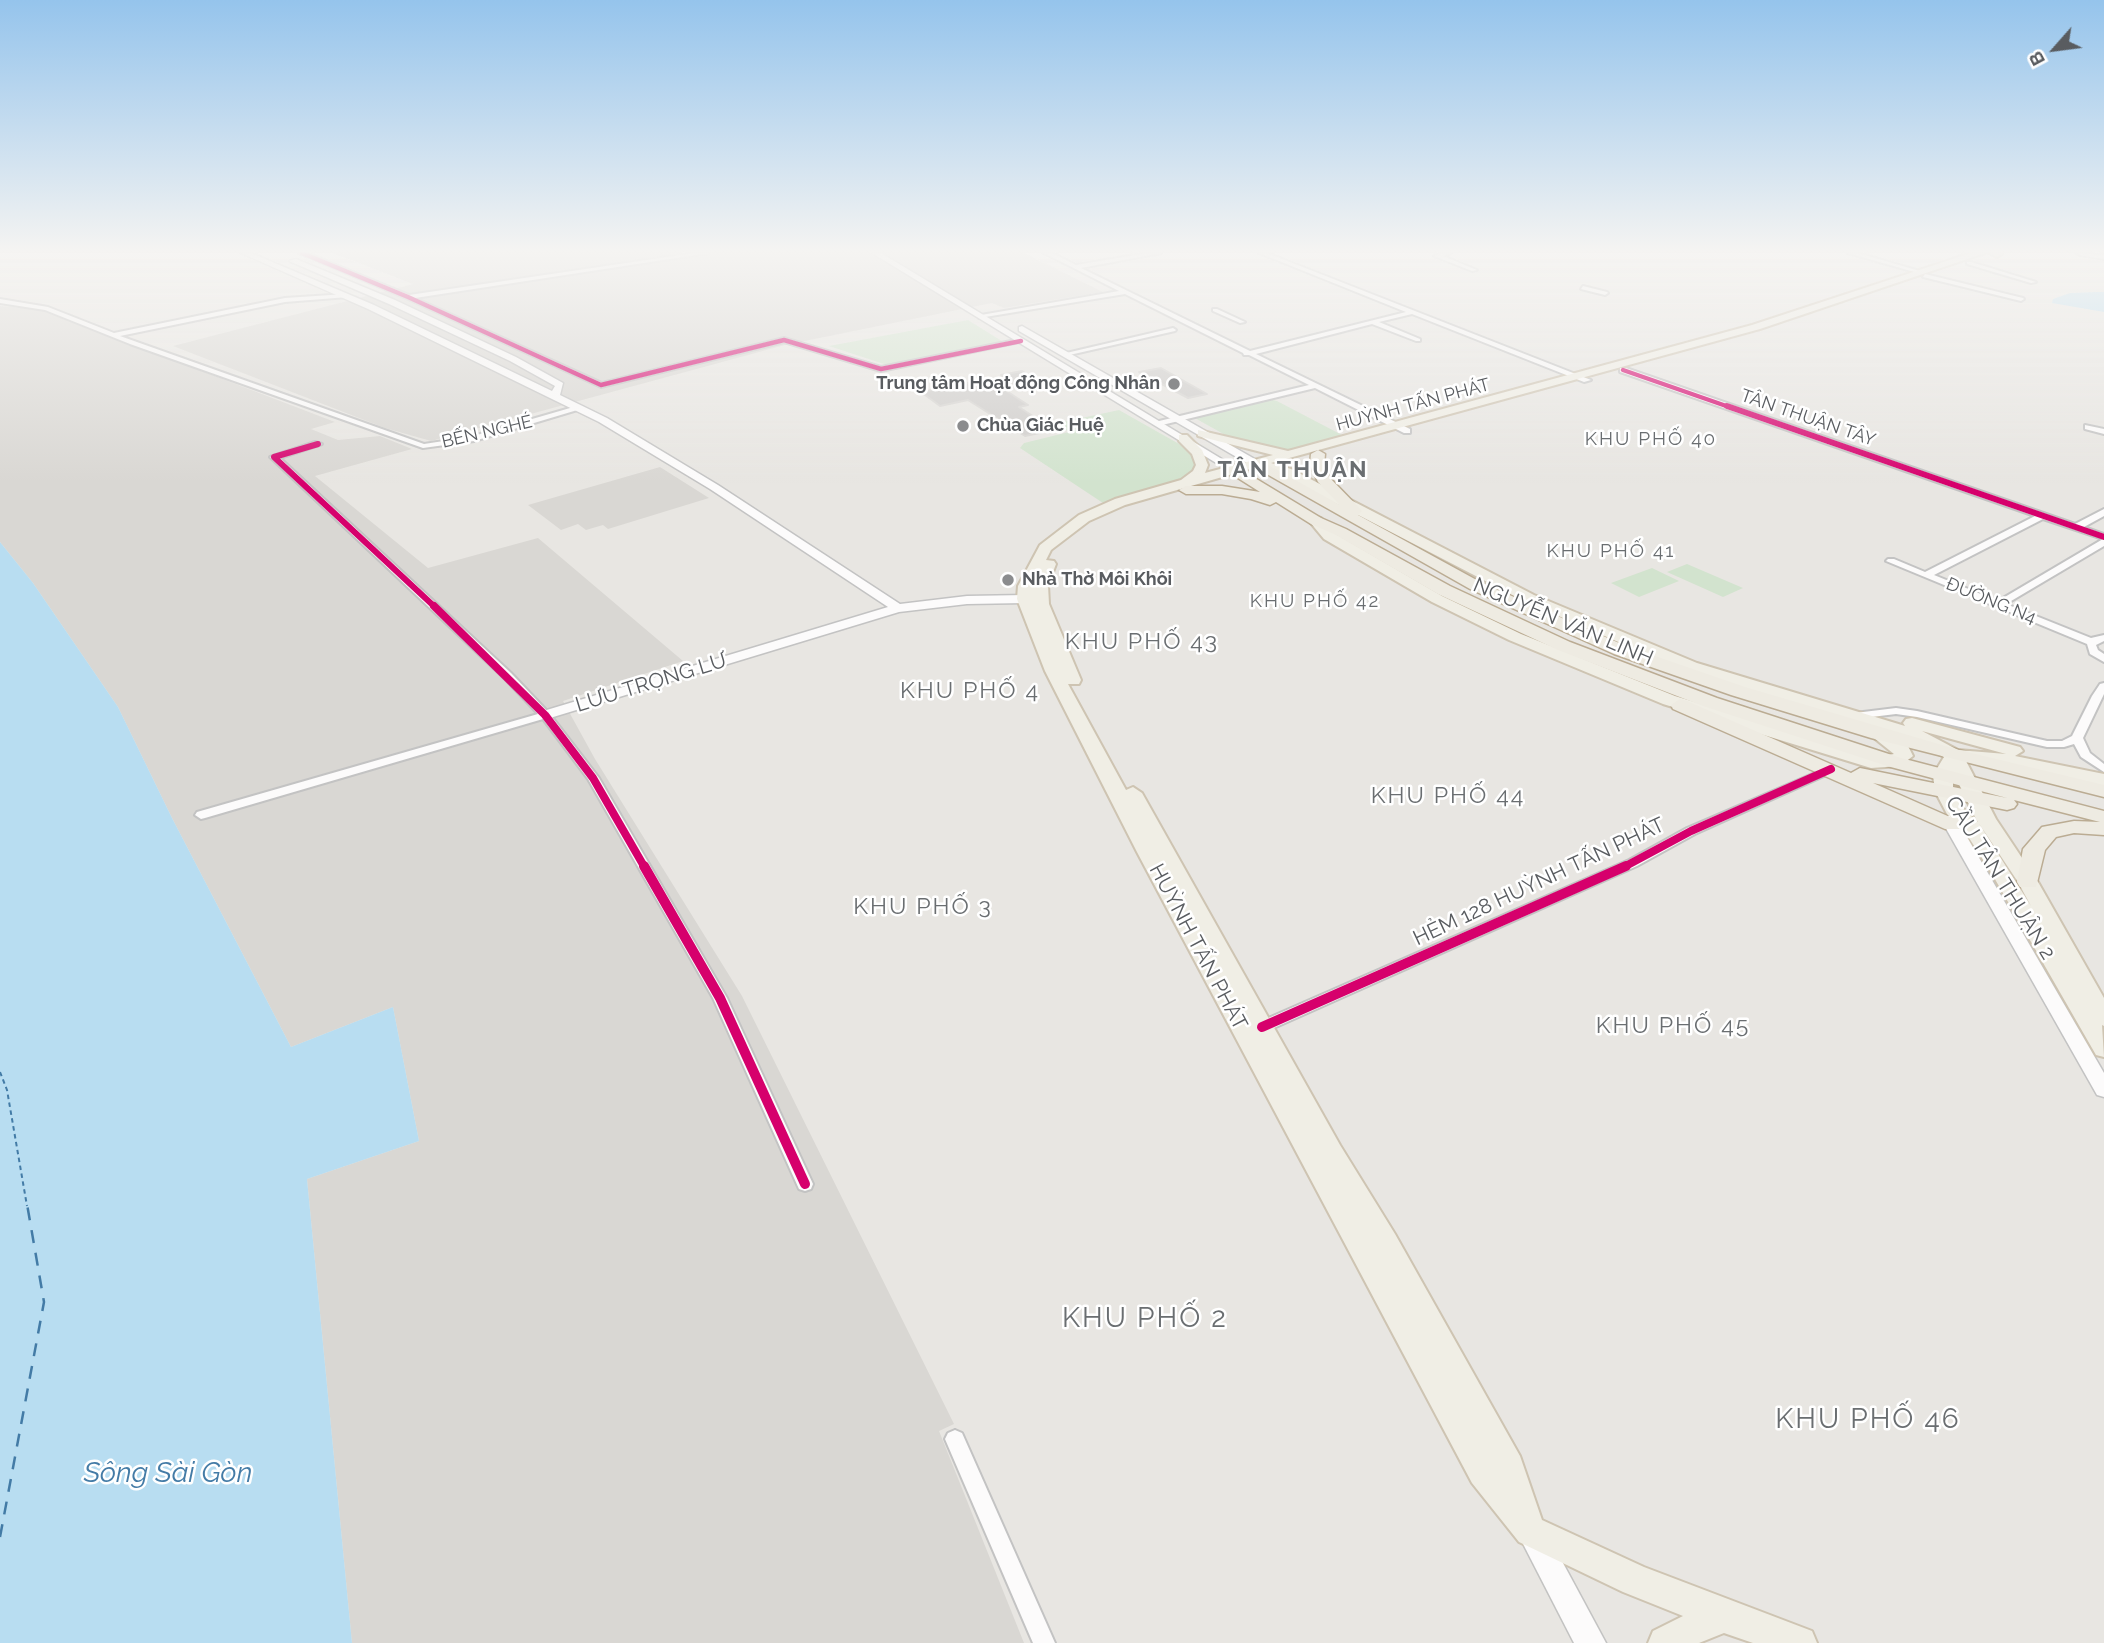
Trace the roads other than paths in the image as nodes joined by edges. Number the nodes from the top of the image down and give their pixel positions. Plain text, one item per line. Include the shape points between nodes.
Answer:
1 (100, 330) edge
2 (139, 330) edge
3 (416, 330) edge
4 (452, 330) edge
5 (480, 330) edge
6 (1002, 330) edge
7 (1022, 330) edge
8 (1173, 330) dead end
9 (1198, 330) edge
10 (1341, 330) edge
11 (1391, 330) edge
12 (1458, 330) edge
13 (1758, 330) edge
14 (1758, 330) edge
15 (1030, 334) junction
16 (113, 335) junction
17 (466, 336) junction
18 (1017, 339) junction
19 (1419, 340) dead end
20 (442, 343) junction
21 (1065, 354) junction
22 (1246, 354) junction
23 (1623, 370) junction
24 (1582, 378) junction
25 (1315, 386) junction
26 (555, 395) junction
27 (580, 408) junction
28 (1178, 419) junction
29 (1158, 424) junction
30 (2088, 427) dead end
31 (1403, 428) junction
32 (2104, 432) edge
33 (1202, 433) junction
34 (1183, 438) junction
35 (318, 444) dead end
36 (1301, 452) junction
37 (1318, 454) junction
38 (1265, 467) junction
39 (1240, 473) junction
40 (1185, 486) junction
41 (1348, 505) junction
42 (2104, 512) edge
43 (2041, 516) junction
44 (1309, 517) junction
45 (2075, 528) junction
46 (2104, 540) edge
47 (1396, 542) junction
48 (1433, 550) junction
49 (1891, 561) dead end
50 (1926, 575) junction
51 (1999, 604) junction
52 (898, 608) junction
53 (1037, 610) junction
54 (2104, 638) edge
55 (2092, 642) junction
56 (1578, 652) junction
57 (2104, 659) edge
58 (1652, 661) junction
59 (1690, 667) junction
60 (1596, 670) junction
61 (2104, 687) edge
62 (1792, 696) junction
63 (1669, 700) junction
64 (1710, 702) junction
65 (1876, 713) junction
66 (1811, 714) junction
67 (545, 715) junction
68 (1855, 716) junction
69 (1878, 734) junction
70 (2077, 738) junction
71 (1954, 755) junction
72 (1894, 762) junction
73 (1831, 769) junction
74 (2104, 770) edge
75 (2104, 780) edge
76 (1943, 783) junction
77 (1973, 789) junction
78 (2104, 791) edge
79 (201, 815) dead end
80 (2104, 817) edge
81 (1954, 819) junction
82 (2104, 823) edge
83 (2104, 829) edge
84 (2028, 881) junction
85 (1230, 987) junction
86 (2096, 995) edge
87 (2104, 1018) edge
88 (1262, 1027) junction
89 (2104, 1049) edge
90 (2104, 1090) edge
91 (805, 1184) dead end
92 (955, 1439) dead end
93 (1530, 1531) junction
94 (1724, 1616) junction
95 (1044, 1643) edge
96 (1591, 1643) edge
97 (1665, 1643) edge
98 (1800, 1643) edge

1 - 16 street, BẾN NGHÉ
2 - 16 street
3 - 20 street
4 - 17 street
5 - 18 street via 601,385 784,340 881,369
6 - 18 street
7 - 15 street
8 - 21 street
9 - 22 street
10 - 22 street
11 - 19 street
12 - 24 street
13 - 23 main road, HUỲNH TẤN PHÁT
14 - 24 main road, HUỲNH TẤN PHÁT
15 - 18 street
15 - 21 street
16 - 27 street, BẾN NGHÉ via 424,446 471,439
17 - 20 street
17 - 26 street via 560,385
18 - 29 street
20 - 26 street via 544,394
21 - 28 street
22 - 25 street
23 - 24 main road, HUỲNH TẤN PHÁT
23 - 43 street, TÂN THUẬN TÂY
24 - 31 main road, HUỲNH TẤN PHÁT
25 - 28 street
25 - 31 street
26 - 27 street
27 - 52 street via 714,487
28 - 29 street
28 - 33 street
29 - 34 street
30 - 32 street
31 - 36 main road, HUỲNH TẤN PHÁT
31 - 37 main road, HUỲNH TẤN PHÁT
33 - 36 main road via 1258,449
33 - 38 street
34 - 39 street
34 - 40 main road via 1202,464
35 - 67 street via 274,457
36 - 38 main road, HUỲNH TẤN PHÁT
37 - 38 main road, HUỲNH TẤN PHÁT
37 - 41 highway via 1322,479
38 - 39 main road, HUỲNH TẤN PHÁT
38 - 41 main road, NGUYỄN VĂN LINH
38 - 47 highway, NGUYỄN VĂN LINH
39 - 40 main road, HUỲNH TẤN PHÁT
39 - 44 highway, NGUYỄN VĂN LINH
40 - 44 highway via 1254,495
40 - 53 main road, HUỲNH TẤN PHÁT via 1105,508 1063,531 1045,548 1027,586
41 - 47 highway
41 - 48 main road, NGUYỄN VĂN LINH
42 - 45 street
43 - 45 street, TÂN THUẬN TÂY
43 - 50 street
44 - 56 highway, NGUYỄN VĂN LINH via 1455,596
44 - 60 main road, NGUYỄN VĂN LINH via 1329,536 1437,599
45 - 46 street, TÂN THUẬN TÂY
46 - 51 street
47 - 48 highway
47 - 58 highway, NGUYỄN VĂN LINH via 1506,600
48 - 59 main road, NGUYỄN VĂN LINH via 1529,598
49 - 50 street, ĐƯỜNG N4
50 - 51 street, ĐƯỜNG N4
51 - 55 street, ĐƯỜNG N4
52 - 53 street, LƯU TRỌNG LƯ via 967,600
52 - 67 street, LƯU TRỌNG LƯ
53 - 85 main road, HUỲNH TẤN PHÁT via 1053,671 1136,813 1147,852
54 - 55 street
55 - 57 street via 2091,648
56 - 60 highway
56 - 64 highway, NGUYỄN VĂN LINH
58 - 59 highway
58 - 66 highway, NGUYỄN VĂN LINH
59 - 62 main road, NGUYỄN VĂN LINH
60 - 63 main road, NGUYỄN VĂN LINH
61 - 70 street
62 - 65 main road, NGUYỄN VĂN LINH
62 - 66 main road
62 - 68 main road, NGUYỄN VĂN LINH
63 - 64 highway
63 - 72 main road, NGUYỄN VĂN LINH via 1871,763
63 - 73 highway
64 - 72 highway, NGUYỄN VĂN LINH
65 - 68 street
65 - 70 street via 1917,713 2048,744
65 - 74 main road, NGUYỄN VĂN LINH
66 - 69 highway, NGUYỄN VĂN LINH
67 - 79 street, LƯU TRỌNG LƯ
67 - 91 street via 593,778 720,998
68 - 71 main road, NGUYỄN VĂN LINH via 1916,735
69 - 71 highway, NGUYỄN VĂN LINH
69 - 72 main road, NGUYỄN VĂN LINH via 1901,748 1904,756
70 - 74 street via 2085,755
71 - 75 main road, NGUYỄN VĂN LINH via 2002,759
71 - 76 main road, CẦU TÂN THUẬN 2
71 - 77 main road, CẦU TÂN THUẬN 2
71 - 78 highway, NGUYỄN VĂN LINH
72 - 76 highway, NGUYỄN VĂN LINH
73 - 76 highway
73 - 81 highway
73 - 88 street, HẺM 128 HUỲNH TẤN PHÁT via 1691,831 1633,863
76 - 77 highway
76 - 81 main road, CẦU TÂN THUẬN 2
77 - 80 highway
77 - 82 highway
77 - 84 main road, CẦU TÂN THUẬN 2 via 1986,819
81 - 89 main road, CẦU TÂN THUẬN 2 via 1971,826
81 - 90 street
83 - 84 highway via 2074,827 2049,832 2034,849
84 - 86 main road, CẦU TÂN THUẬN 2
85 - 88 main road, HUỲNH TẤN PHÁT
85 - 93 main road, HUỲNH TẤN PHÁT via 1483,1473
86 - 87 main road, CẦU TÂN THUẬN 2
88 - 93 main road, HUỲNH TẤN PHÁT via 1509,1465
92 - 95 street
93 - 94 main road
93 - 96 main road, HUỲNH TẤN PHÁT
94 - 97 main road
94 - 98 main road

